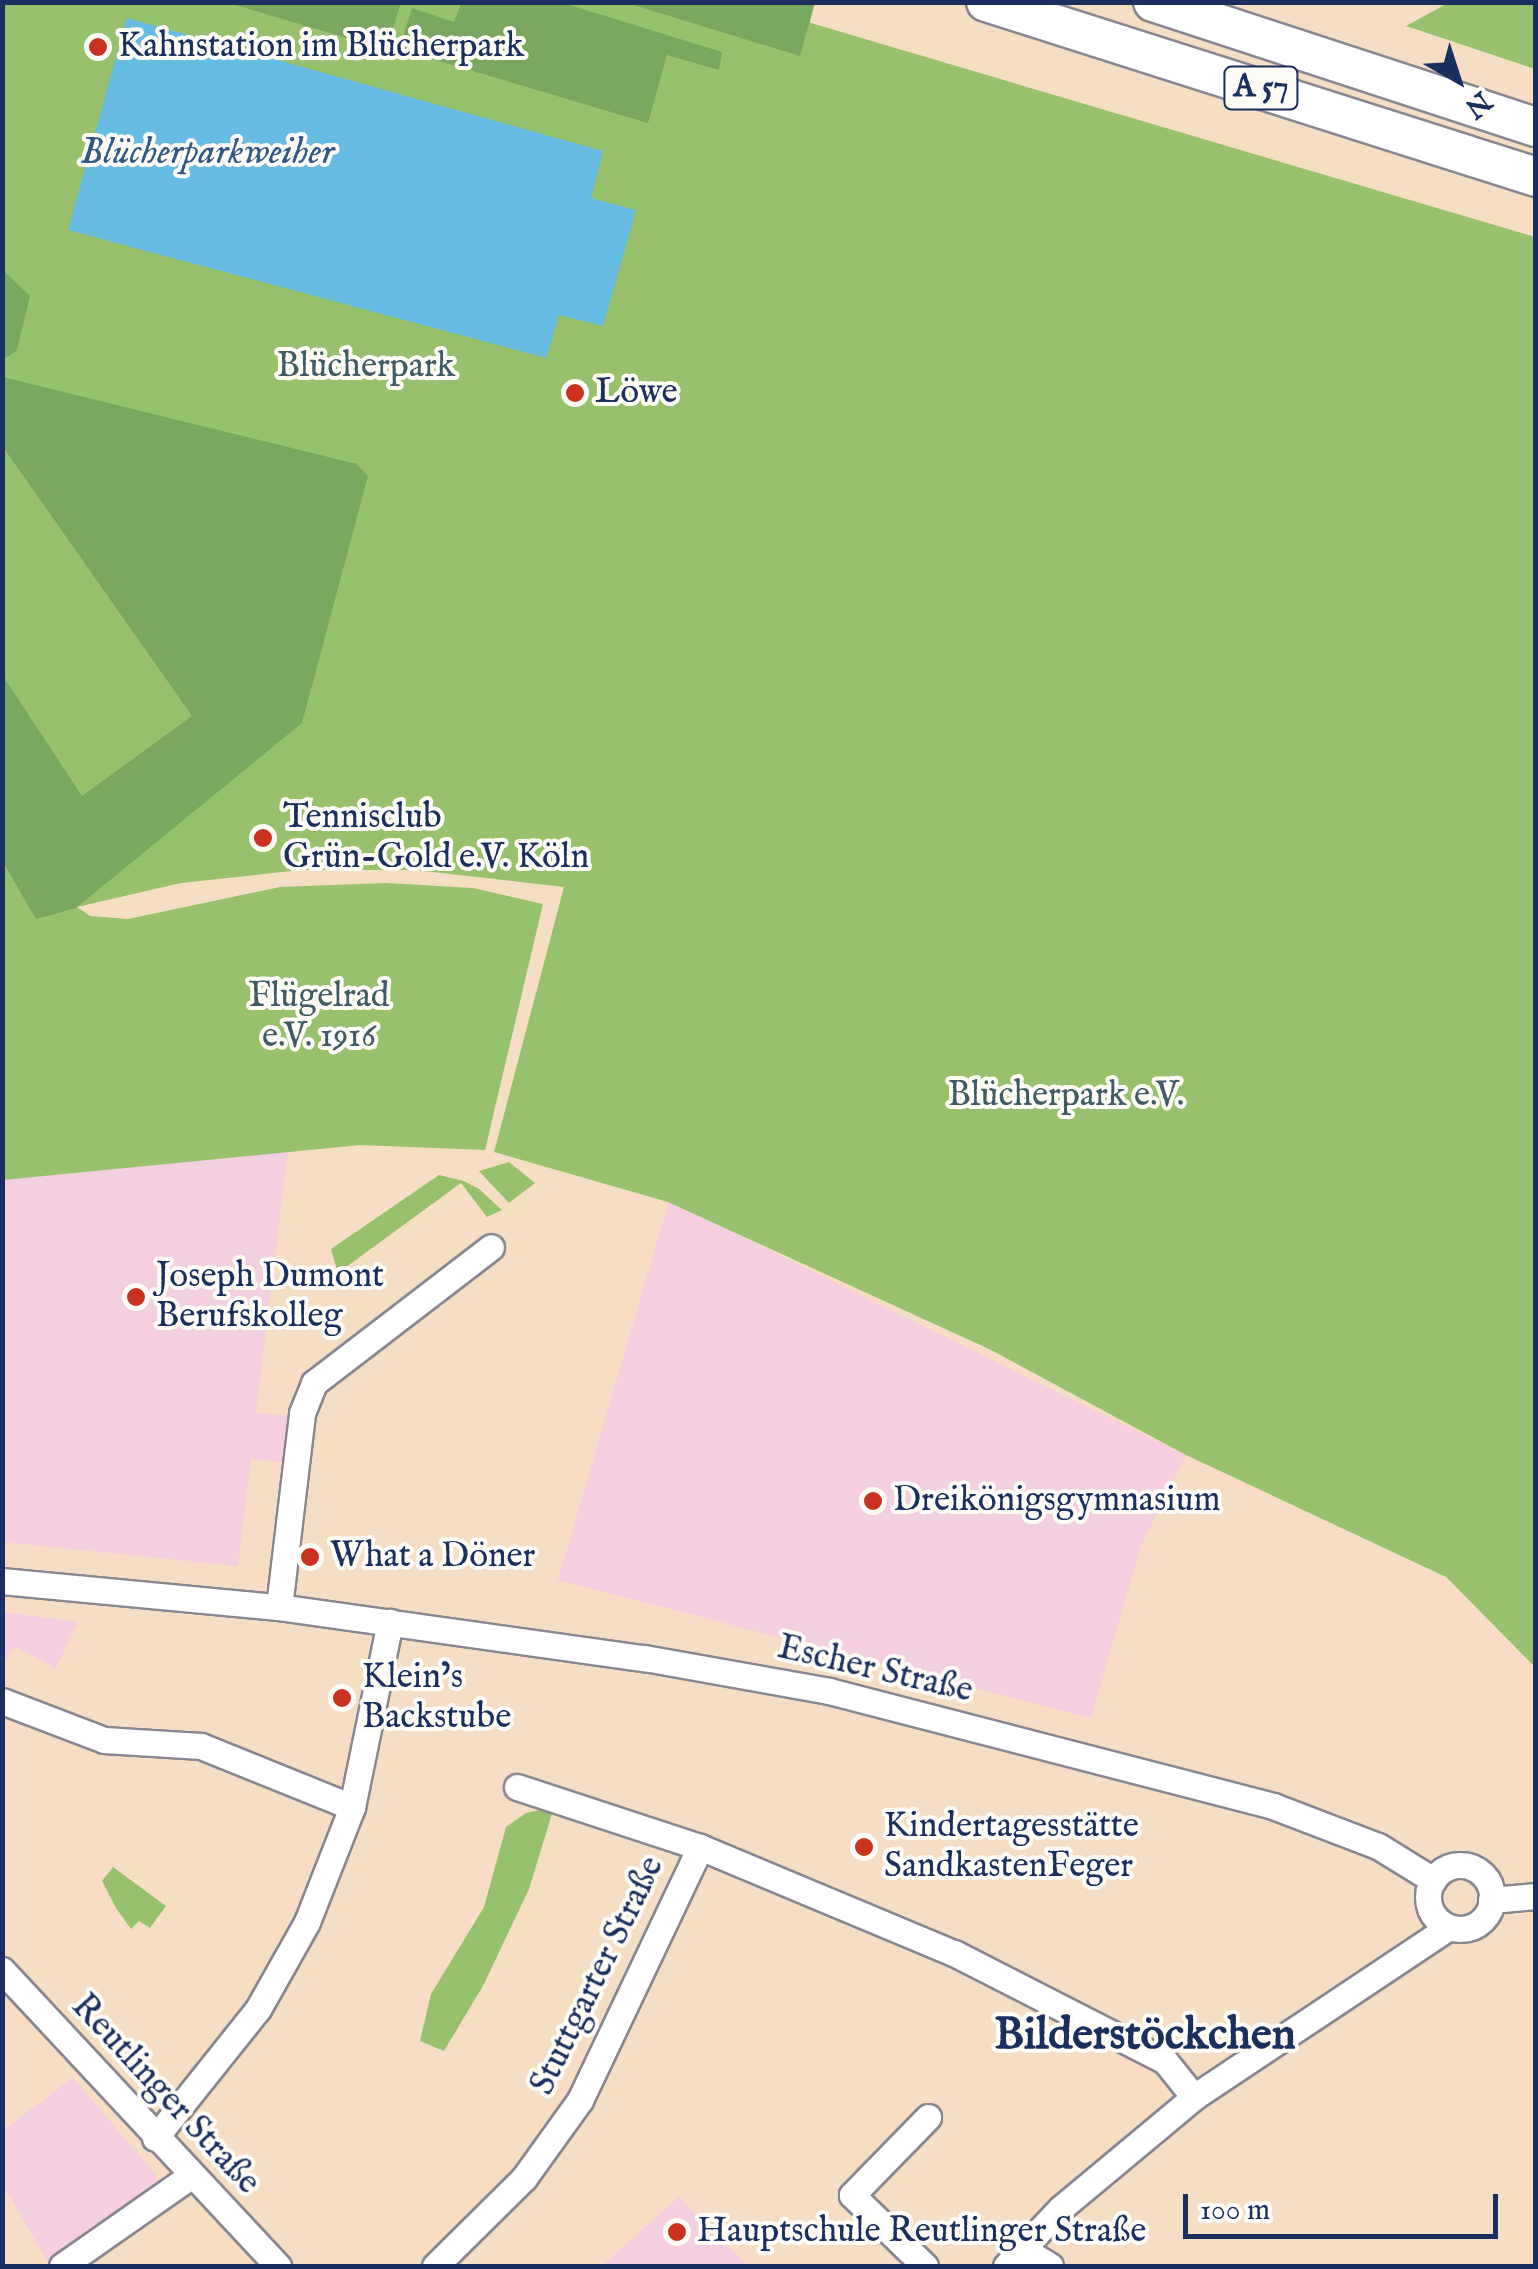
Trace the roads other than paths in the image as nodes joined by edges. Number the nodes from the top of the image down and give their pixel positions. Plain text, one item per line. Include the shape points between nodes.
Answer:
1 (986, 2) edge
2 (1153, 2) edge
3 (1536, 127) edge
4 (1536, 177) edge
5 (491, 1248) dead end
6 (2, 1581) edge
7 (279, 1607) junction
8 (390, 1622) junction
9 (2, 1700) edge
10 (517, 1786) dead end
11 (352, 1806) junction
12 (700, 1847) junction
13 (1433, 1880) junction
14 (1536, 1896) edge
15 (1491, 1900) junction
16 (1449, 1926) junction
17 (2, 1970) edge
18 (1194, 2097) junction
19 (928, 2116) dead end
20 (155, 2138) junction
21 (192, 2175) junction
22 (1014, 2258) edge
23 (62, 2266) edge
24 (278, 2266) edge
25 (435, 2266) edge
26 (925, 2266) edge
27 (1050, 2266) edge

1 - 4 highway, A 57
2 - 3 highway, A 57
5 - 7 street via 314,1383 302,1413
6 - 7 street, Escher Straße
7 - 8 street, Escher Straße
8 - 11 street
8 - 13 street, Escher Straße via 829,1692 1273,1806 1366,1840
9 - 11 street via 104,1740 201,1746
10 - 12 street, Stuttgarter Straße
11 - 20 street via 307,1922 258,2009
12 - 18 street, Stuttgarter Straße via 954,1953 1165,2062
12 - 25 street, Stuttgarter Straße via 580,2100 524,2178
13 - 15 street via 1456,1865 1474,1868 1488,1882
13 - 16 street via 1430,1907
14 - 15 street
15 - 16 street via 1477,1923
16 - 18 street
17 - 20 street, Reutlinger Straße
18 - 22 street via 1073,2197
19 - 26 street via 852,2194
20 - 21 street, Reutlinger Straße
21 - 23 street
21 - 24 street, Reutlinger Straße
22 - 27 street

